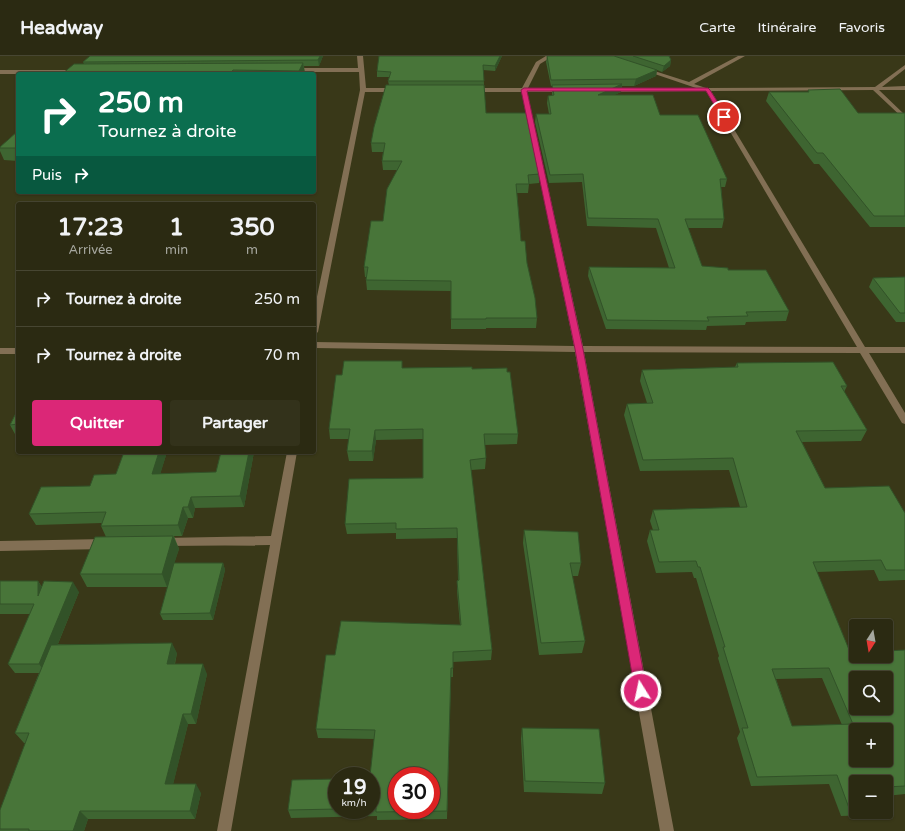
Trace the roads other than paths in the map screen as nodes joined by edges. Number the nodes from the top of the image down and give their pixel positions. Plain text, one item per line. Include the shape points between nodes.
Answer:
1 (360, 56) edge
2 (550, 56) edge
3 (742, 56) edge
4 (905, 67) edge
5 (638, 68) edge
6 (283, 70) edge
7 (361, 70) junction
8 (0, 72) edge
9 (86, 72) edge
10 (689, 84) junction
11 (905, 88) edge
12 (875, 89) junction
13 (363, 90) junction
14 (401, 90) edge
15 (463, 90) edge
16 (524, 90) junction
17 (572, 90) edge
18 (604, 90) edge
19 (708, 90) junction
20 (905, 118) edge
21 (316, 322) edge
22 (316, 345) edge
23 (579, 349) junction
24 (16, 350) edge
25 (863, 350) junction
26 (905, 350) edge
27 (0, 351) edge
28 (905, 421) edge
29 (292, 454) edge
30 (275, 540) junction
31 (118, 543) edge
32 (150, 543) edge
33 (0, 546) edge
34 (224, 831) edge
35 (667, 831) edge

1 - 7 street
2 - 16 street via 538,63
3 - 10 street
4 - 12 street
5 - 10 street
6 - 7 street
7 - 13 street
8 - 9 street
10 - 19 street
11 - 12 street
12 - 19 street
12 - 20 street
13 - 14 street
13 - 21 street
15 - 16 street
16 - 17 street
16 - 23 street
18 - 19 street
19 - 25 street
22 - 23 street
23 - 25 street
23 - 35 street
24 - 27 street
25 - 26 street
25 - 28 street
29 - 30 street
30 - 32 street
30 - 34 street
31 - 33 street

